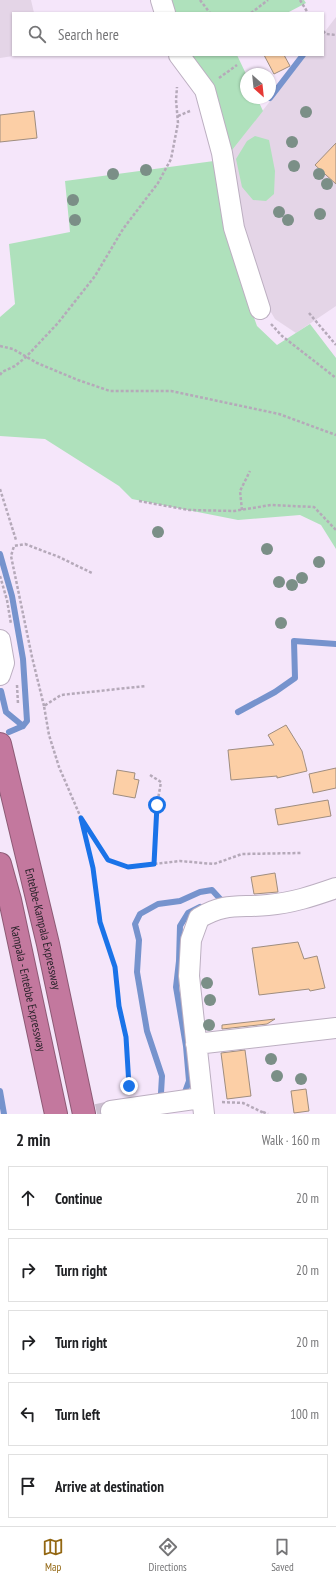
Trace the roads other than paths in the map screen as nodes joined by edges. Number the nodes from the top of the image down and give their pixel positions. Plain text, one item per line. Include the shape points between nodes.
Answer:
1 (161, 0) edge
2 (165, 12) edge
3 (180, 57) edge
4 (260, 309) road end
5 (0, 640) edge
6 (0, 676) edge
7 (0, 744) edge
8 (0, 864) edge
9 (336, 888) edge
10 (336, 1028) edge
11 (196, 1044) junction
12 (202, 1100) edge
13 (117, 1112) edge
14 (56, 1114) edge
15 (84, 1114) edge

1 - 2 street
3 - 4 street via 205,90 222,153 234,228
5 - 6 street via 4,663
7 - 15 highway, Entebbe-Kampala Expressway via 48,944
8 - 14 highway, Kampala - Entebbe Expressway
9 - 11 street via 299,901 234,905 213,909 199,918 192,940 189,976
10 - 11 street
11 - 12 street
12 - 13 street via 163,1103

